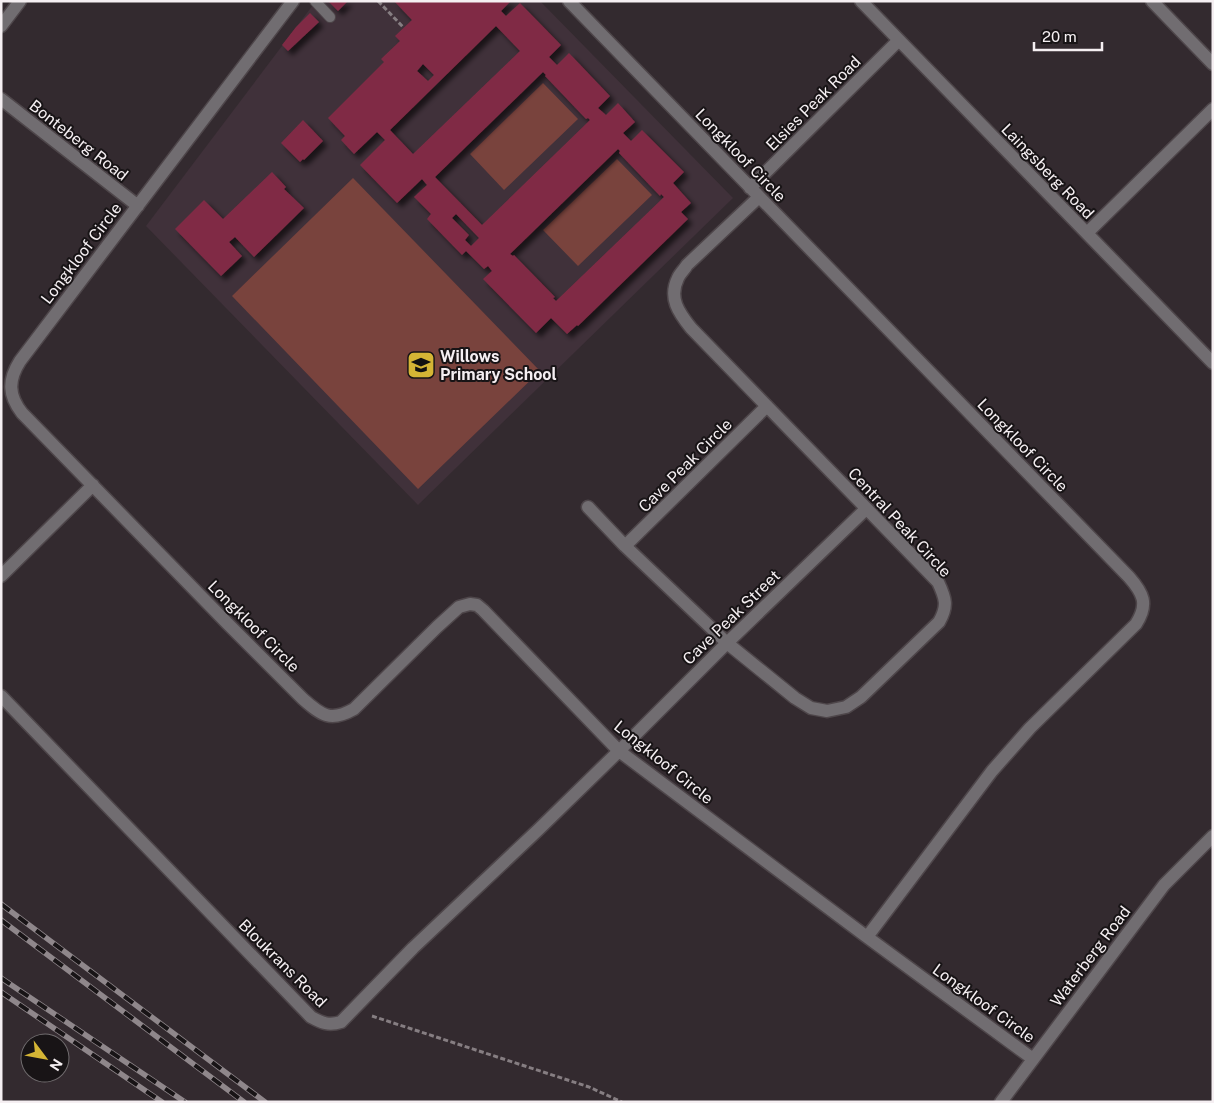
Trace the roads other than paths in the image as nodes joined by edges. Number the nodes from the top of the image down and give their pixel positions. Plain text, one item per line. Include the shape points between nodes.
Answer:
1 (20, 1) edge
2 (293, 1) edge
3 (315, 1) edge
4 (569, 1) edge
5 (861, 1) edge
6 (1152, 1) edge
7 (330, 16) dead end
8 (1, 26) edge
9 (899, 40) junction
10 (1213, 64) edge
11 (1, 99) edge
12 (1213, 109) edge
13 (754, 193) junction
14 (138, 206) junction
15 (1087, 233) junction
16 (1213, 363) edge
17 (767, 406) junction
18 (93, 485) junction
19 (588, 507) dead end
20 (866, 508) junction
21 (626, 546) junction
22 (1, 576) edge
23 (727, 643) junction
24 (1, 696) edge
25 (619, 750) junction
26 (1213, 836) edge
27 (867, 937) junction
28 (1033, 1060) junction
29 (1001, 1102) edge

1 - 8 street
2 - 14 street, Longkloof Circle
3 - 7 lane
4 - 13 street, Longkloof Circle
5 - 9 street, Laingsberg Road
6 - 10 street
9 - 13 street, Elsies Peak Road
9 - 15 street, Laingsberg Road
11 - 14 street, Bonteberg Road
12 - 15 street
13 - 17 street, Central Peak Circle via 678,278 674,302 691,328
13 - 27 street, Longkloof Circle via 1129,577 1143,601 1136,624 1030,728 992,771
14 - 18 street, Longkloof Circle via 20,361 11,379 16,406
15 - 16 street, Laingsberg Road
17 - 20 street, Central Peak Circle
17 - 21 street, Cave Peak Circle
18 - 22 street
18 - 25 street, Longkloof Circle via 316,710 331,717 354,709 437,627 459,608 470,604 483,610
19 - 21 street, Central Peak Circle
20 - 23 street, Cave Peak Street
20 - 23 street, Central Peak Circle via 938,582 945,604 938,622 861,697 846,707 827,711 811,708
21 - 23 street, Central Peak Circle
23 - 25 street, Cave Peak Street
24 - 25 street, Bloukrans Road via 311,1017 333,1025 341,1022 413,948
25 - 27 street, Longkloof Circle
26 - 28 street, Waterberg Road via 1164,885
27 - 28 street, Longkloof Circle
28 - 29 street, Waterberg Road

